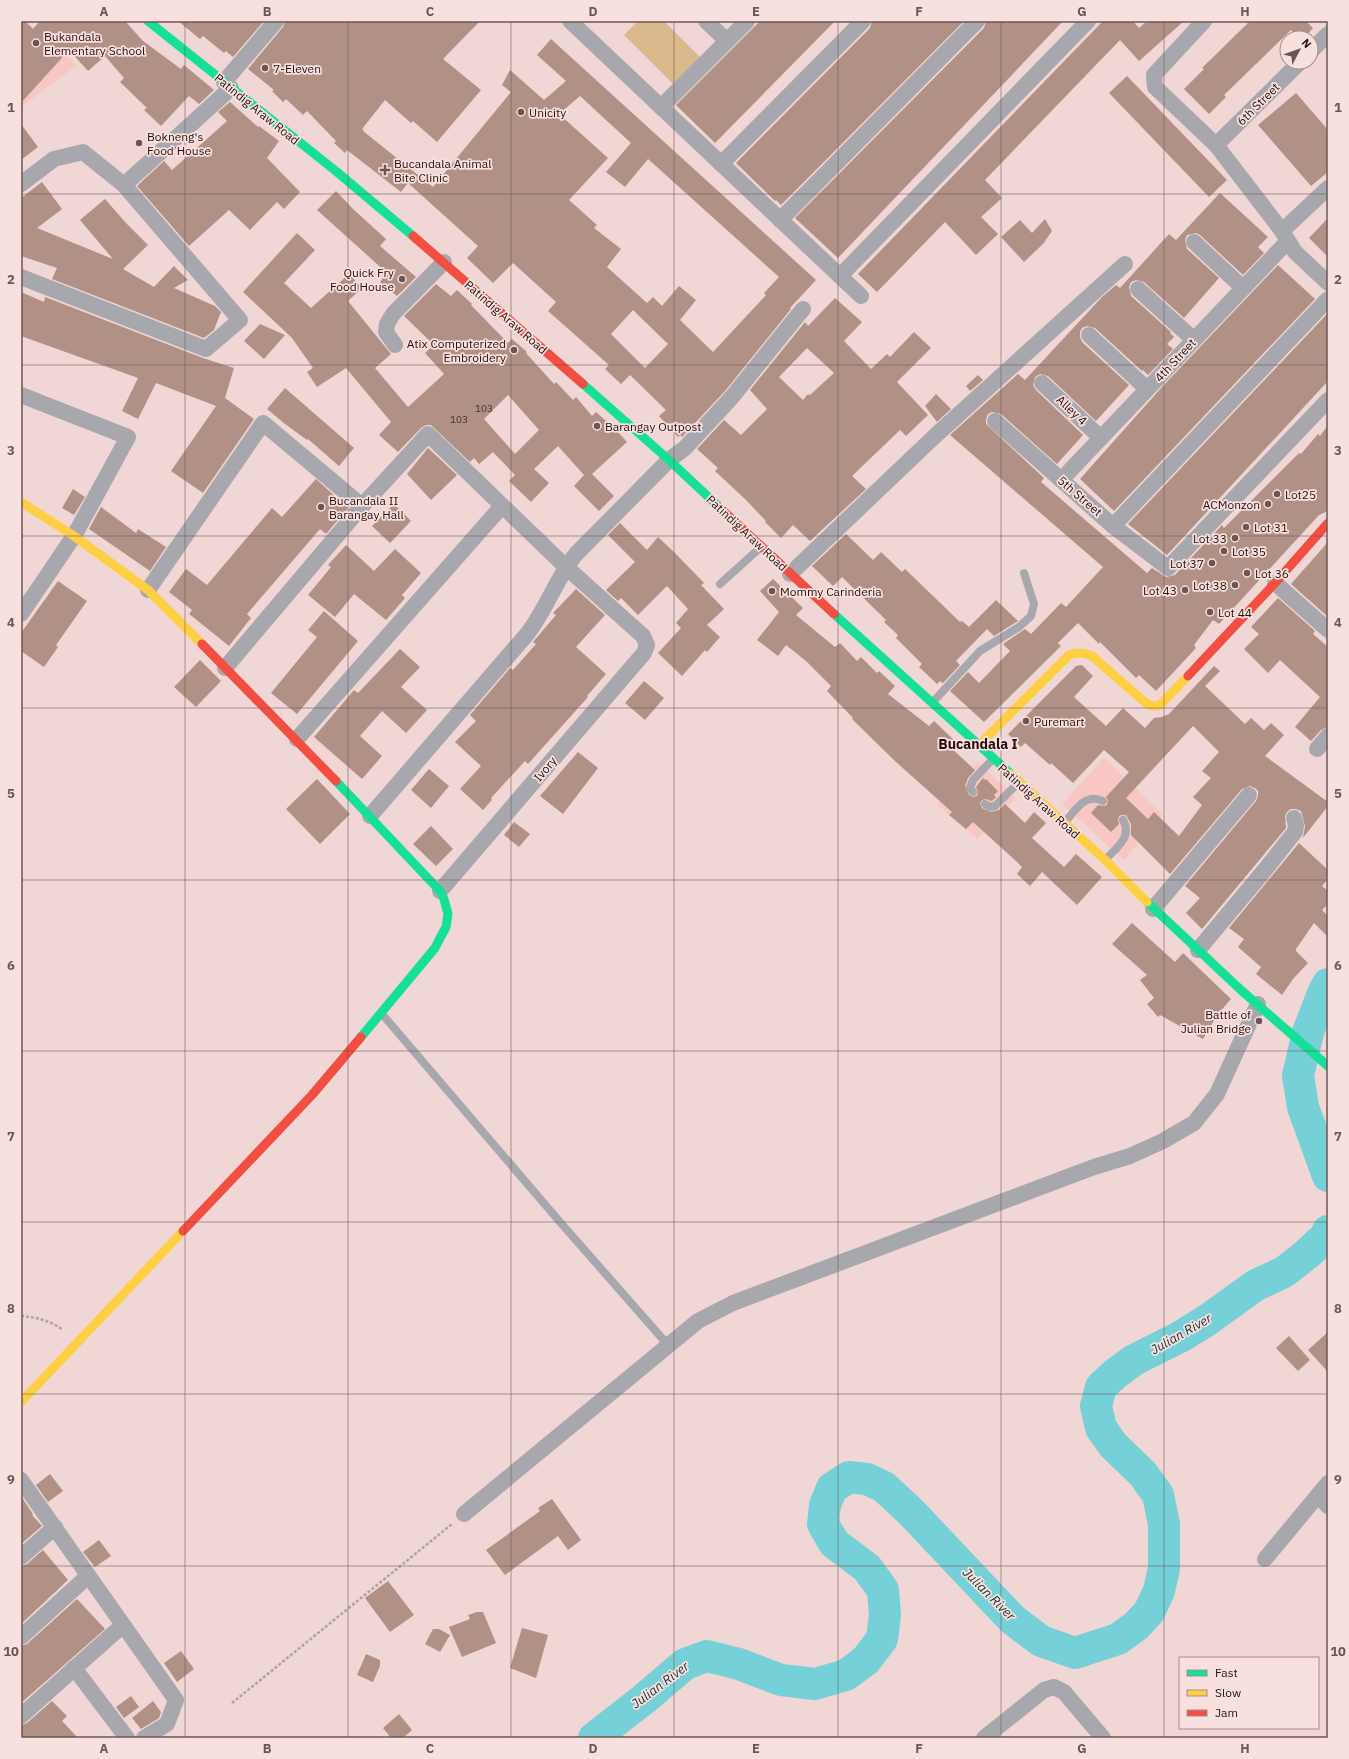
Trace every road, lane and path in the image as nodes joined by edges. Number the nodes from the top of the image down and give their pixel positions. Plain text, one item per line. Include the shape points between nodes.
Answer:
1 (148, 21) edge
2 (276, 21) edge
3 (570, 21) edge
4 (706, 21) edge
5 (747, 21) edge
6 (863, 21) edge
7 (976, 21) edge
8 (1088, 21) edge
9 (1204, 21) edge
10 (1328, 34) edge
11 (727, 41) junction
12 (1319, 43) edge
13 (1292, 70) edge
14 (227, 85) junction
15 (661, 107) junction
16 (1216, 145) junction
17 (721, 164) junction
18 (21, 184) edge
19 (124, 185) junction
20 (1328, 188) edge
21 (780, 220) junction
22 (1285, 236) junction
23 (1194, 242) dead end
24 (444, 262) junction
25 (1125, 264) dead end
26 (840, 276) junction
27 (21, 277) edge
28 (1328, 283) edge
29 (1244, 288) junction
30 (1138, 289) dead end
31 (861, 296) dead end
32 (1328, 299) edge
33 (803, 310) dead end
34 (1089, 335) dead end
35 (1194, 340) junction
36 (395, 346) dead end
37 (1042, 383) dead end
38 (1147, 389) junction
39 (21, 395) edge
40 (1328, 400) edge
41 (995, 421) dead end
42 (1101, 438) junction
43 (669, 460) junction
44 (1061, 480) junction
45 (21, 502) edge
46 (362, 506) junction
47 (502, 506) junction
48 (1328, 523) edge
49 (1113, 526) junction
50 (74, 536) junction
51 (762, 546) junction
52 (566, 567) junction
53 (1024, 573) dead end
54 (790, 574) junction
55 (1275, 583) junction
56 (720, 584) dead end
57 (148, 590) junction
58 (21, 614) edge
59 (1328, 630) edge
60 (225, 668) junction
61 (931, 703) junction
62 (1328, 736) edge
63 (298, 739) junction
64 (979, 746) junction
65 (1317, 749) dead end
66 (993, 759) junction
67 (1018, 782) junction
68 (973, 792) dead end
69 (1249, 795) dead end
70 (1102, 801) dead end
71 (986, 804) dead end
72 (370, 816) junction
73 (1294, 818) dead end
74 (1123, 820) dead end
75 (1064, 823) junction
76 (1105, 860) junction
77 (440, 891) junction
78 (1153, 909) junction
79 (1198, 950) junction
80 (1258, 1004) junction
81 (381, 1014) junction
82 (1327, 1065) edge
83 (21, 1316) edge
84 (78, 1341) junction
85 (668, 1345) junction
86 (21, 1402) edge
87 (21, 1480) edge
88 (1325, 1494) edge
89 (464, 1514) joint
90 (54, 1527) junction
91 (21, 1557) edge
92 (1265, 1559) dead end
93 (88, 1576) junction
94 (123, 1625) junction
95 (21, 1637) edge
96 (74, 1668) junction
97 (232, 1703) dead end
98 (21, 1716) edge
99 (127, 1738) edge
100 (144, 1738) edge
101 (984, 1738) edge
102 (1103, 1738) edge

1 - 14 street, Patindig Araw Road
2 - 14 street
3 - 15 street
4 - 11 street
5 - 11 street
6 - 17 street
7 - 21 street
8 - 26 street
9 - 16 street via 1154,75 1155,88
10 - 12 street
11 - 15 street
13 - 16 street, 6th Street
14 - 19 street
14 - 24 street, Patindig Araw Road via 337,172
15 - 17 street
16 - 22 street
17 - 21 street
18 - 19 street via 54,159 83,152
19 - 27 street via 240,320 206,348
20 - 22 street, 4th Street
21 - 26 street
22 - 28 street via 1295,252
22 - 29 street, 4th Street
23 - 29 street
24 - 36 street via 393,314 387,324 386,332
24 - 43 street, Patindig Araw Road
25 - 54 street via 936,435
26 - 31 street
29 - 35 street, 4th Street
30 - 35 street
32 - 49 street
33 - 43 street via 732,397 685,448
34 - 38 street
35 - 38 street, 4th Street
37 - 42 street, Alley 4
38 - 42 street, 4th Street
39 - 50 street via 128,437
40 - 49 street, 5th Street via 1168,568
41 - 44 street, 5th Street
42 - 44 street, 4th Street
43 - 51 street, Patindig Araw Road
43 - 52 street
44 - 49 street, 5th Street
45 - 50 street
46 - 47 street via 428,434
46 - 57 street via 263,424
46 - 60 street
47 - 52 street
47 - 63 street
48 - 55 street
50 - 57 street
50 - 58 street
51 - 54 street, Patindig Araw Road
51 - 56 lane
52 - 72 street via 540,618
52 - 77 street, Ivory via 643,636 647,645 644,653
53 - 61 lane via 1034,604 1031,616 1019,627 980,651
54 - 61 street, Patindig Araw Road
55 - 59 street
55 - 64 street via 1160,705 1147,704 1092,656 1084,652 1075,652 1069,655
57 - 60 street
60 - 63 street
61 - 64 street, Patindig Araw Road
62 - 65 street
63 - 72 street
64 - 66 street, Patindig Araw Road
66 - 67 street, Patindig Araw Road
66 - 68 lane via 973,780 970,788
67 - 71 lane via 999,804 990,807
67 - 75 street, Patindig Araw Road
69 - 78 street
70 - 75 lane via 1090,798 1084,801
72 - 77 street
73 - 79 street via 1295,832
74 - 76 lane via 1127,832
75 - 76 street, Patindig Araw Road
76 - 78 street, Patindig Araw Road
77 - 81 street via 446,900 448,911 444,934
78 - 79 street, Patindig Araw Road
79 - 80 street, Patindig Araw Road
80 - 82 street, Patindig Araw Road
80 - 85 street via 1217,1094 1194,1123 1163,1141 1130,1156 1094,1167 733,1303 698,1322
81 - 84 street via 307,1101
81 - 85 lane
83 - 84 path via 35,1317 57,1326
84 - 86 street
85 - 89 street
87 - 90 street
88 - 92 street
89 - 97 path
90 - 91 street
90 - 93 street
93 - 94 street
93 - 95 street
94 - 96 street
94 - 100 street via 176,1700 167,1724
96 - 98 street
96 - 99 street
101 - 102 street via 1044,1690 1054,1688 1064,1692

